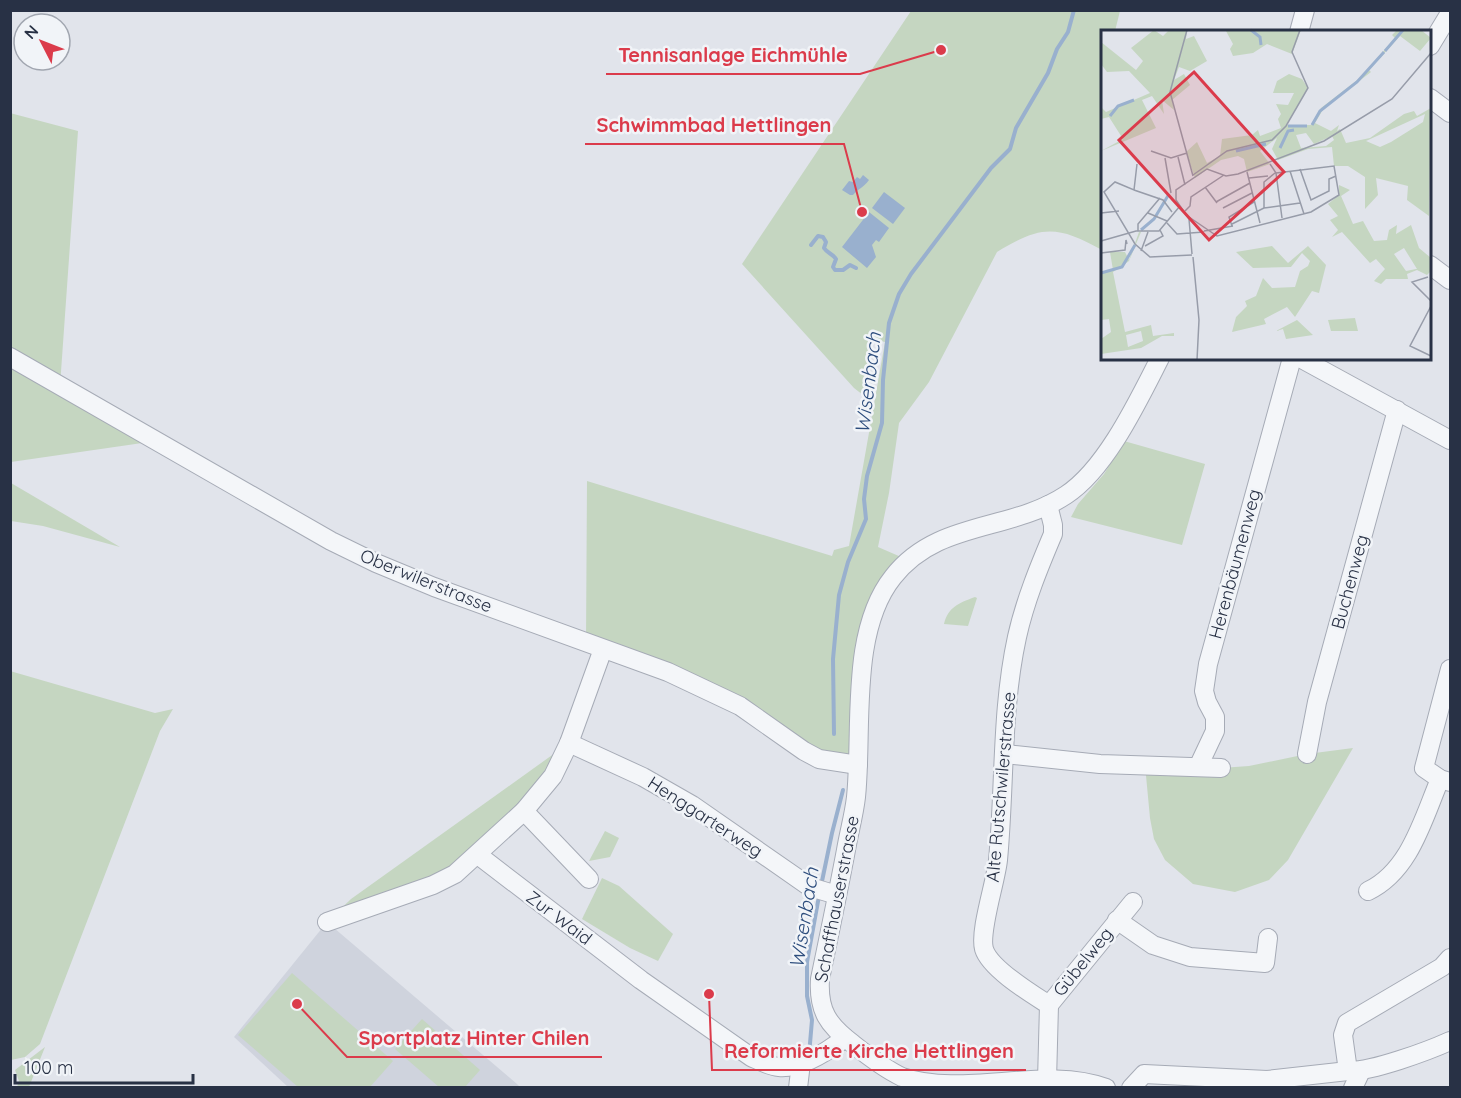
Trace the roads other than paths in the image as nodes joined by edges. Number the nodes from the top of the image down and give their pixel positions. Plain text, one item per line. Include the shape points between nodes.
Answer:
1 (1305, 10) edge
2 (1450, 13) edge
3 (1300, 30) edge
4 (1431, 44) edge
5 (1431, 99) edge
6 (1450, 113) edge
7 (1431, 266) edge
8 (1450, 280) edge
9 (10, 357) edge
10 (1159, 360) edge
11 (1291, 360) edge
12 (1304, 360) edge
13 (1397, 410) junction
14 (1450, 440) edge
15 (1048, 505) junction
16 (603, 649) junction
17 (1450, 669) edge
18 (569, 743) junction
19 (1005, 754) junction
20 (1307, 754) dead end
21 (858, 765) junction
22 (1198, 767) junction
23 (1221, 768) dead end
24 (1445, 780) edge
25 (524, 812) junction
26 (478, 855) junction
27 (589, 879) dead end
28 (1368, 891) dead end
29 (827, 892) junction
30 (1133, 902) dead end
31 (1117, 920) junction
32 (327, 922) dead end
33 (1268, 938) dead end
34 (1450, 958) edge
35 (1049, 1005) junction
36 (845, 1038) junction
37 (1450, 1041) edge
38 (806, 1061) junction
39 (1356, 1079) edge
40 (1047, 1081) junction
41 (970, 1087) edge
42 (798, 1088) edge
43 (1106, 1088) edge
44 (1131, 1088) edge

1 - 3 street
2 - 4 street
5 - 6 street
7 - 8 street
9 - 16 street, Oberwilerstrasse via 331,541 434,587
10 - 15 street, Schaffhauserstrasse via 1099,463 1082,482
11 - 22 street, Herenbäumenweg via 1208,664 1204,691 1215,717 1215,731
12 - 13 street
13 - 14 street
13 - 20 street, Buchenweg via 1317,702
15 - 19 street, Alte Rutschwilerstrasse via 1053,534 1029,592 1017,637
15 - 21 street, Schaffhauserstrasse via 943,538 908,560 892,578 879,598 865,640
16 - 18 street
16 - 21 street, Oberwilerstrasse via 719,695 819,759
17 - 24 street via 1424,768
18 - 25 street via 553,777
18 - 29 street, Henggarterweg via 692,805
19 - 22 street via 1100,764
19 - 35 street, Alte Rutschwilerstrasse via 998,862 984,948 994,964
21 - 29 street, Schaffhauserstrasse via 856,799
22 - 23 street
24 - 28 street via 1406,858
25 - 26 street
25 - 27 street
26 - 32 street via 455,874 433,885
26 - 38 street, Zur Waid via 641,980 751,1057 781,1067
29 - 36 street, Schaffhauserstrasse via 819,997 827,1019
30 - 31 street, Gübelweg
31 - 33 street, Gübelweg via 1153,945 1190,957 1265,963
31 - 35 street, Gübelweg
34 - 39 street via 1442,967 1347,1023 1343,1035
35 - 40 street
36 - 38 street
36 - 41 street, Schaffhauserstrasse via 903,1077
37 - 39 street
38 - 42 street
39 - 44 street via 1267,1080 1144,1074
40 - 41 street, Schaffhauserstrasse
40 - 43 street, Schaffhauserstrasse via 1068,1080

